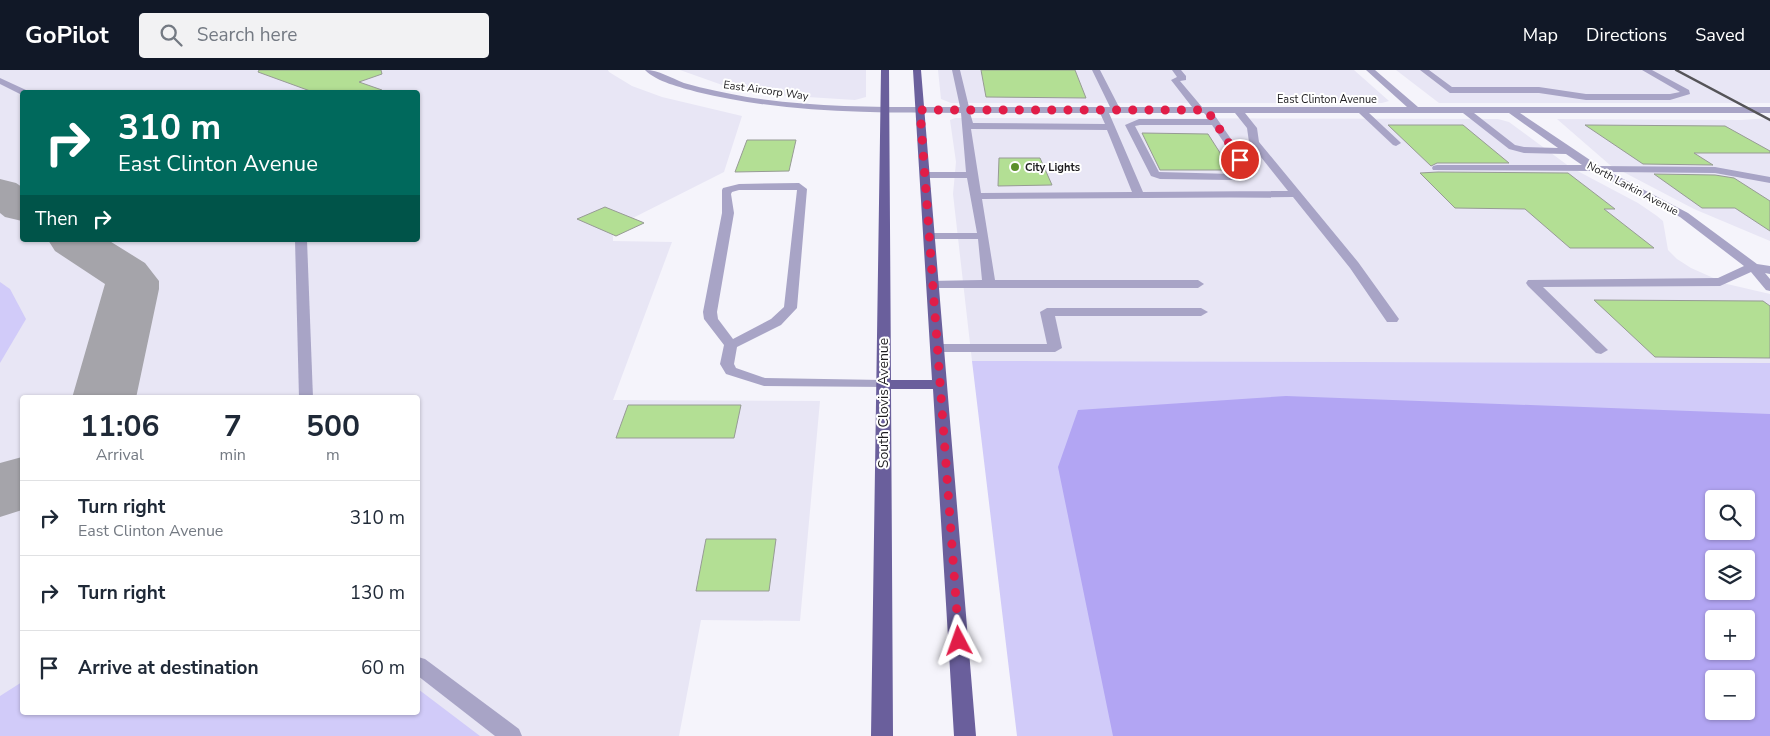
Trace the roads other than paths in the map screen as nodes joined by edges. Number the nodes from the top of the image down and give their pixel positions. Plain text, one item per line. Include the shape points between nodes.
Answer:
1 (649, 70) edge
2 (885, 70) edge
3 (917, 70) edge
4 (956, 70) edge
5 (1096, 70) edge
6 (1176, 70) edge
7 (1370, 70) edge
8 (1424, 70) edge
9 (1646, 70) edge
10 (0, 80) edge
11 (20, 90) edge
12 (1639, 97) junction
13 (885, 110) junction
14 (920, 110) junction
15 (966, 110) junction
16 (1103, 110) junction
17 (1116, 110) junction
18 (1203, 110) junction
19 (1238, 110) junction
20 (1362, 110) junction
21 (1770, 110) edge
22 (1417, 111) junction
23 (1466, 111) junction
24 (1512, 111) junction
25 (1663, 111) junction
26 (1215, 122) junction
27 (966, 126) junction
28 (1110, 127) junction
29 (1396, 143) dead end
30 (1569, 151) junction
31 (1437, 168) dead end
32 (1595, 169) junction
33 (925, 175) junction
34 (972, 175) junction
35 (1770, 180) edge
36 (1295, 194) junction
37 (1139, 195) junction
38 (976, 196) junction
39 (930, 236) junction
40 (983, 236) junction
41 (301, 242) edge
42 (1753, 267) junction
43 (1770, 270) edge
44 (1770, 274) edge
45 (933, 284) junction
46 (989, 284) junction
47 (1198, 284) dead end
48 (1770, 286) edge
49 (1201, 312) dead end
50 (1392, 319) dead end
51 (731, 345) junction
52 (938, 348) junction
53 (1601, 350) dead end
54 (883, 384) junction
55 (940, 385) junction
56 (306, 395) edge
57 (420, 667) edge
58 (511, 736) edge
59 (882, 736) edge
60 (965, 736) edge

1 - 13 street, East Aircorp Way via 689,87 736,98 801,107
2 - 13 main road, South Clovis Avenue
3 - 14 main road
4 - 15 street
5 - 17 street
6 - 18 street via 1183,78 1176,80
7 - 22 street
8 - 12 street via 1450,90 1540,90 1586,97
9 - 12 street via 1686,94
10 - 11 street
12 - 25 street
13 - 14 street, East Clinton Avenue
13 - 54 main road, South Clovis Avenue
14 - 15 street, East Clinton Avenue
14 - 33 main road
15 - 16 street, East Clinton Avenue
15 - 27 street
16 - 17 street, East Clinton Avenue
16 - 28 street
17 - 18 street, East Clinton Avenue
18 - 19 street, East Clinton Avenue
18 - 26 street
19 - 20 street, East Clinton Avenue
19 - 36 street via 1252,128 1254,142
20 - 22 street, East Clinton Avenue
20 - 29 street
21 - 25 street, East Clinton Avenue
22 - 23 street, East Clinton Avenue
23 - 24 street, East Clinton Avenue
23 - 30 street via 1512,147
24 - 25 street, East Clinton Avenue
24 - 30 street, North Larkin Avenue
26 - 26 street via 1249,174 1232,177 1158,175 1130,125 1139,122
27 - 28 street
27 - 34 street
28 - 37 street
30 - 32 street, North Larkin Avenue
31 - 32 street
32 - 35 street via 1715,170
32 - 42 street, North Larkin Avenue via 1684,215
33 - 34 street
33 - 39 main road
34 - 38 street
36 - 37 street
36 - 50 street via 1354,265
37 - 38 street
38 - 40 street
39 - 40 street
39 - 45 main road
40 - 46 street
41 - 56 street
42 - 43 street
42 - 44 street
42 - 48 street
42 - 53 street via 1720,282 1532,283
45 - 46 street
45 - 52 main road
46 - 47 street
49 - 52 street via 1047,312 1055,348
51 - 51 street via 776,322 790,308 802,189 799,186 727,190 728,213 710,312 717,328
51 - 54 street via 727,364 731,371 764,382
52 - 55 main road
54 - 55 main road
54 - 59 main road, South Clovis Avenue
55 - 60 main road
57 - 58 street

